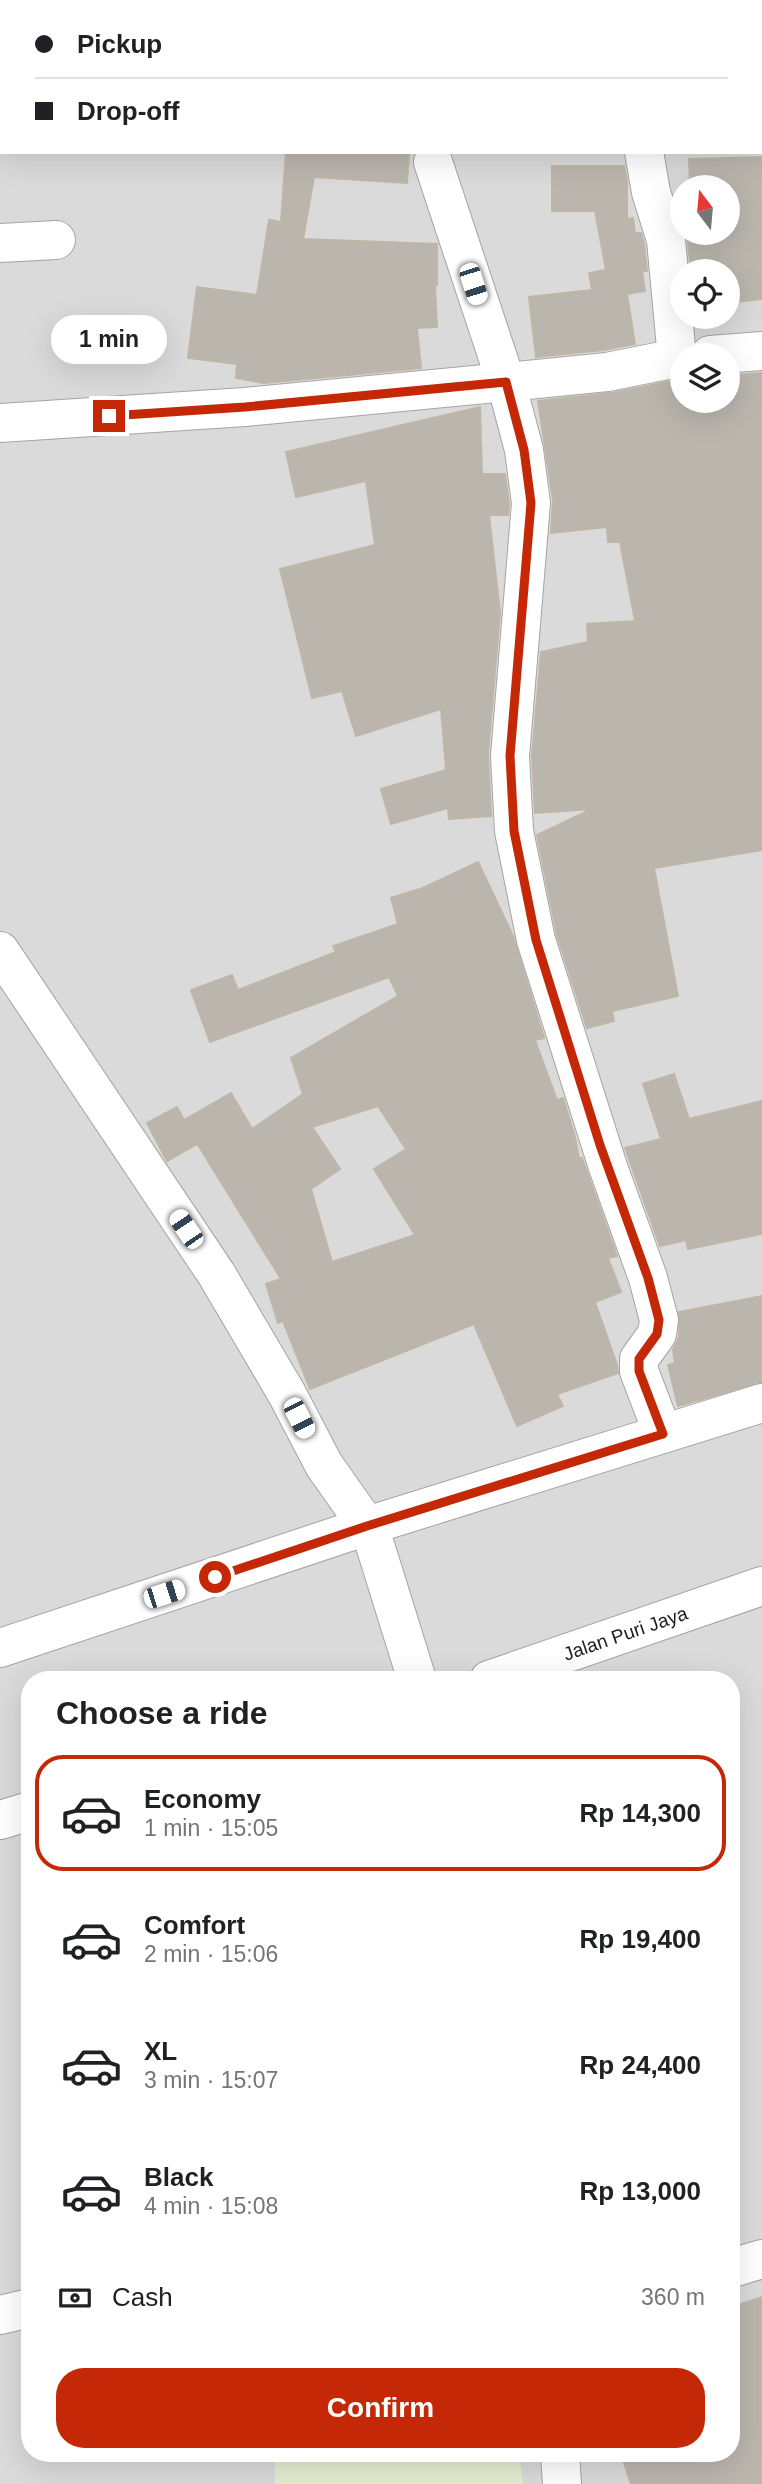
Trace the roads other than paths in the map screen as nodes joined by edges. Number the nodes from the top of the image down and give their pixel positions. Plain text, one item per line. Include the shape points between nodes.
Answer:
1 (644, 154) edge
2 (433, 162) dead end
3 (56, 240) dead end
4 (0, 243) edge
5 (687, 343) edge
6 (762, 351) edge
7 (740, 353) edge
8 (670, 361) edge
9 (506, 382) junction
10 (0, 424) edge
11 (0, 951) edge
12 (762, 1403) edge
13 (663, 1434) junction
14 (371, 1536) junction
15 (762, 1587) edge
16 (0, 1648) edge
17 (414, 1671) edge
18 (515, 1671) edge
19 (21, 1814) edge
20 (0, 1820) edge
21 (762, 2259) edge
22 (740, 2266) edge
23 (21, 2310) edge
24 (0, 2315) edge
25 (561, 2462) edge
26 (562, 2484) edge

1 - 5 street
2 - 9 street
3 - 4 street
6 - 7 street
8 - 9 street
9 - 10 street
9 - 13 street via 524,450 531,503 510,756 514,831 536,940 659,1320 657,1334 639,1359 639,1371
11 - 14 street via 217,1275 324,1465
12 - 13 street
13 - 14 street
14 - 16 street
14 - 17 street
15 - 18 street, Jalan Puri Jaya
19 - 20 street
21 - 22 street
23 - 24 street
25 - 26 street

